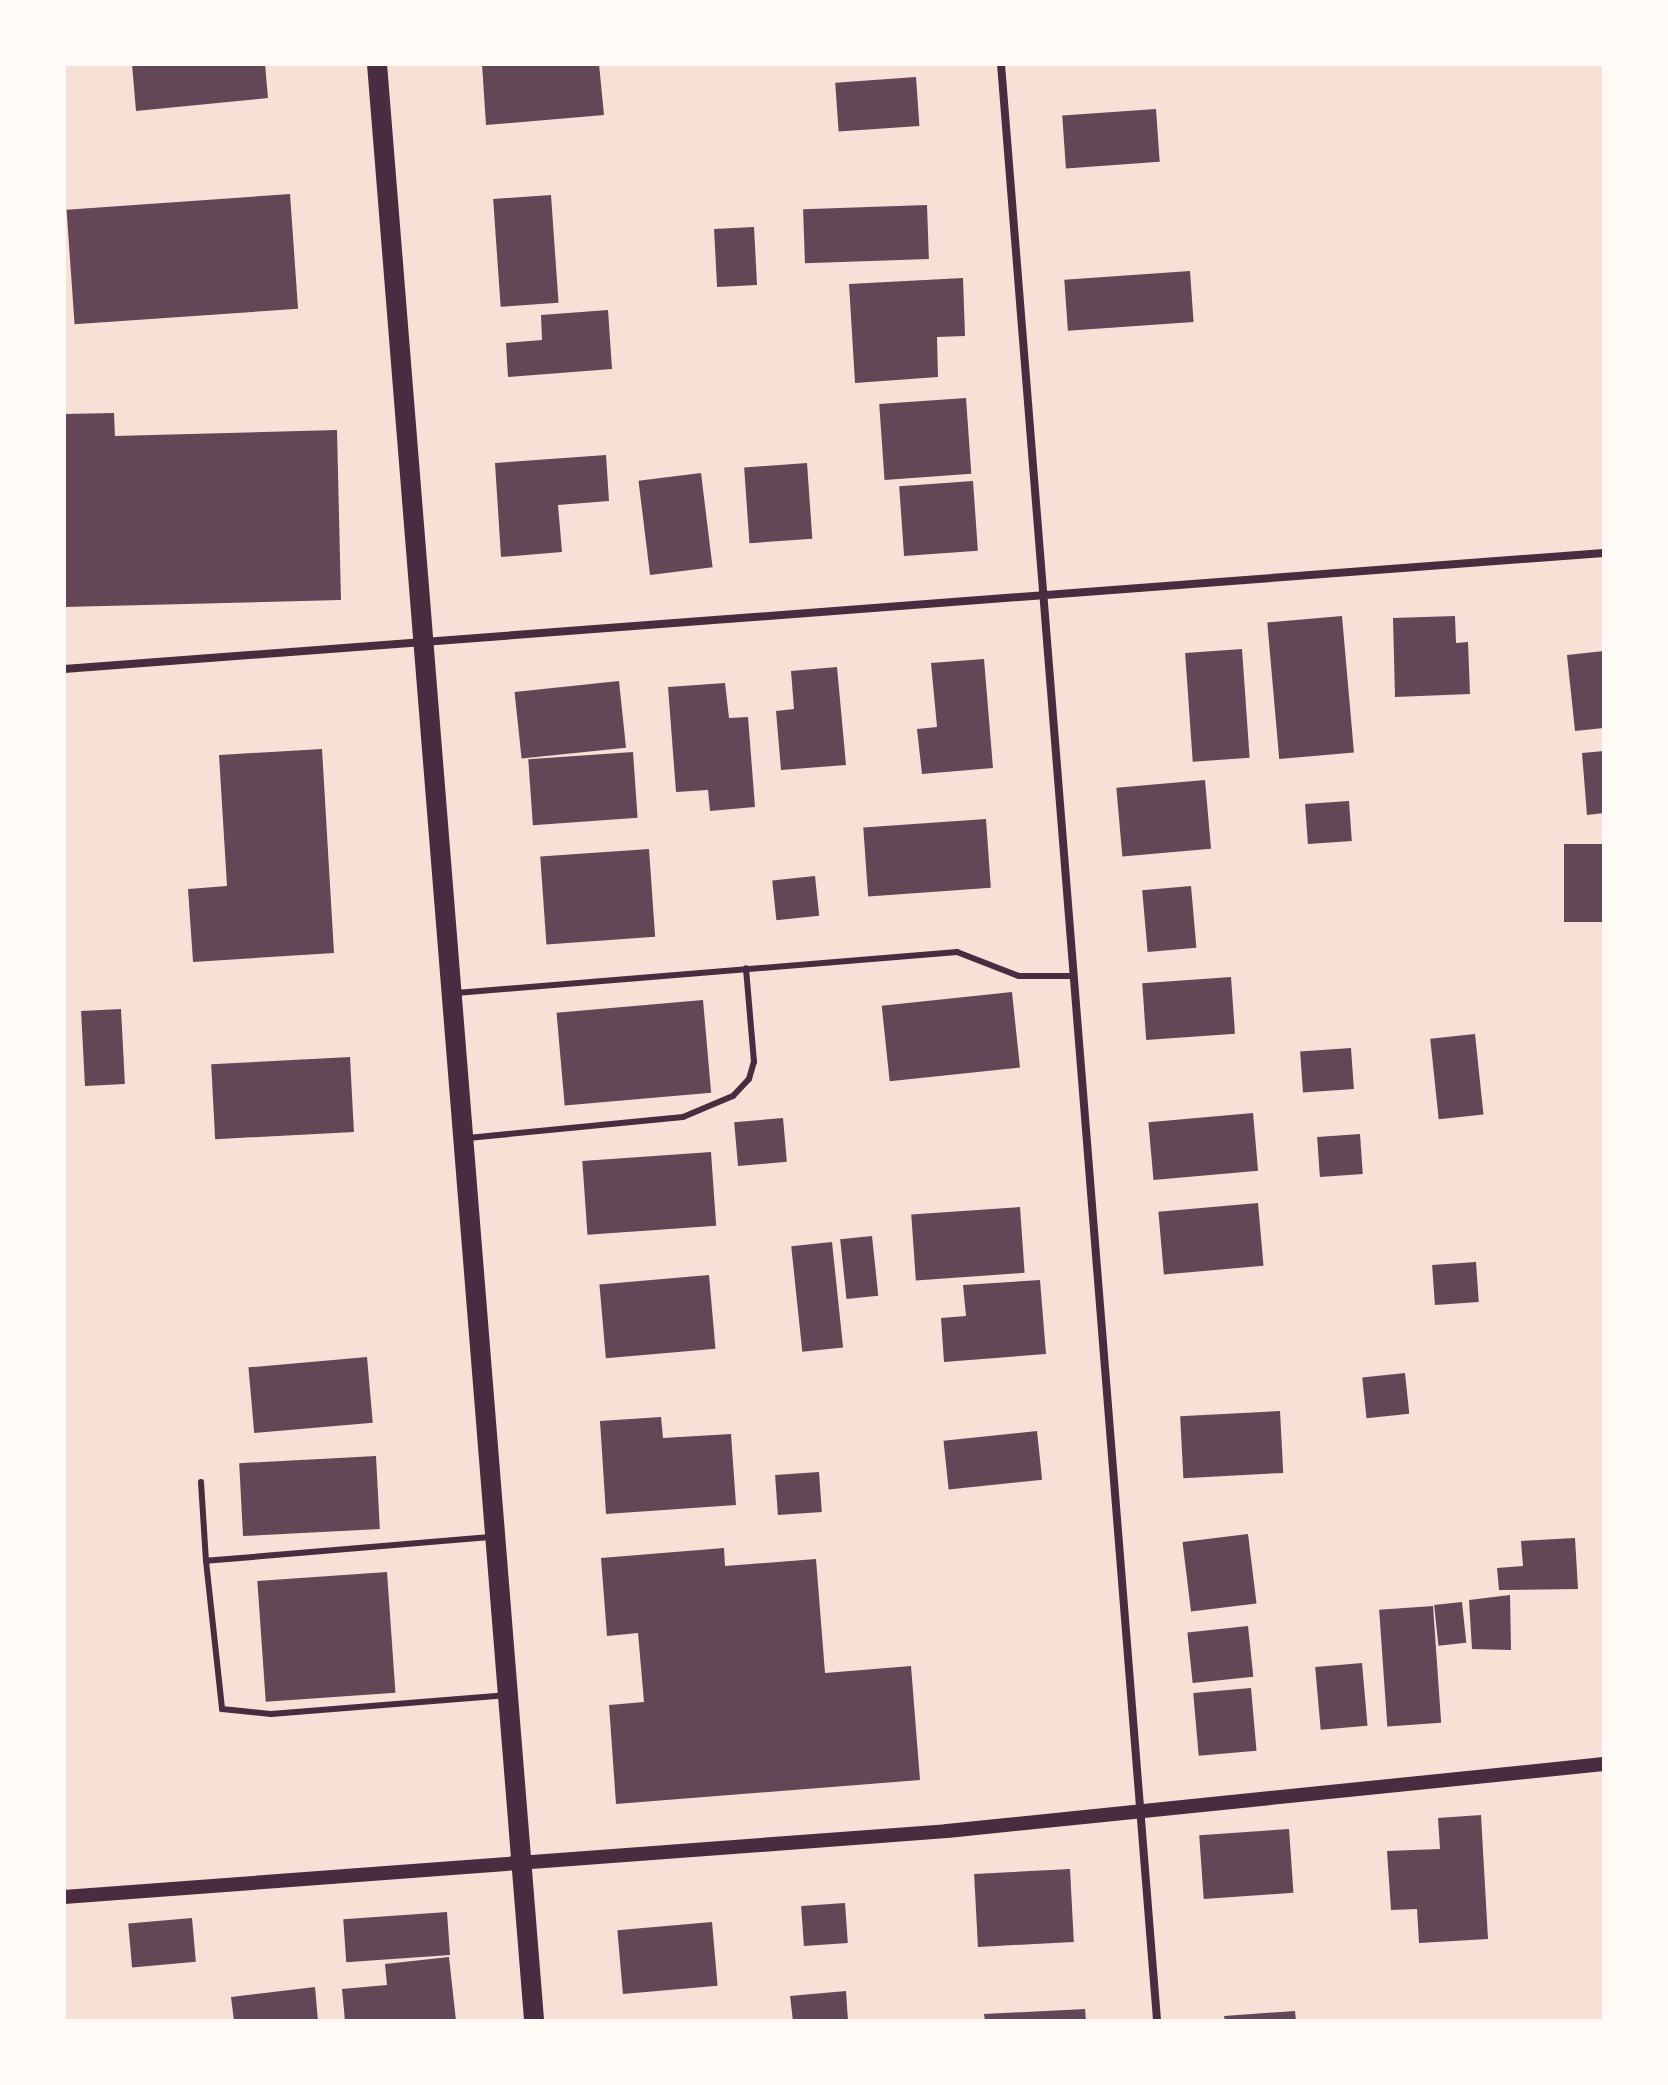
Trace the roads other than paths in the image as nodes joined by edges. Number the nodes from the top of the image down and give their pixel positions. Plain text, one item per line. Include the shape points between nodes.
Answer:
1 (377, 64) edge
2 (1001, 64) edge
3 (1604, 553) edge
4 (1041, 593) junction
5 (420, 641) junction
6 (64, 669) edge
7 (746, 968) junction
8 (1073, 976) junction
9 (449, 993) junction
10 (460, 1139) junction
11 (201, 1482) dead end
12 (493, 1536) junction
13 (206, 1561) junction
14 (507, 1695) junction
15 (1604, 1764) edge
16 (1142, 1812) junction
17 (518, 1863) junction
18 (64, 1897) edge
19 (534, 2021) edge
20 (1157, 2021) edge

1 - 5 main road
2 - 4 street
3 - 4 street
4 - 5 street
4 - 8 street
5 - 6 street
5 - 9 main road
7 - 8 lane via 957,952 1019,976
7 - 9 lane
7 - 10 lane via 754,1062 749,1079 733,1096 683,1117
8 - 16 street
9 - 10 main road
10 - 12 main road
11 - 13 lane
12 - 13 lane
12 - 14 main road
13 - 14 lane via 222,1709 271,1714
14 - 17 main road
15 - 16 street
16 - 17 street
16 - 20 street
17 - 18 street
17 - 19 main road

